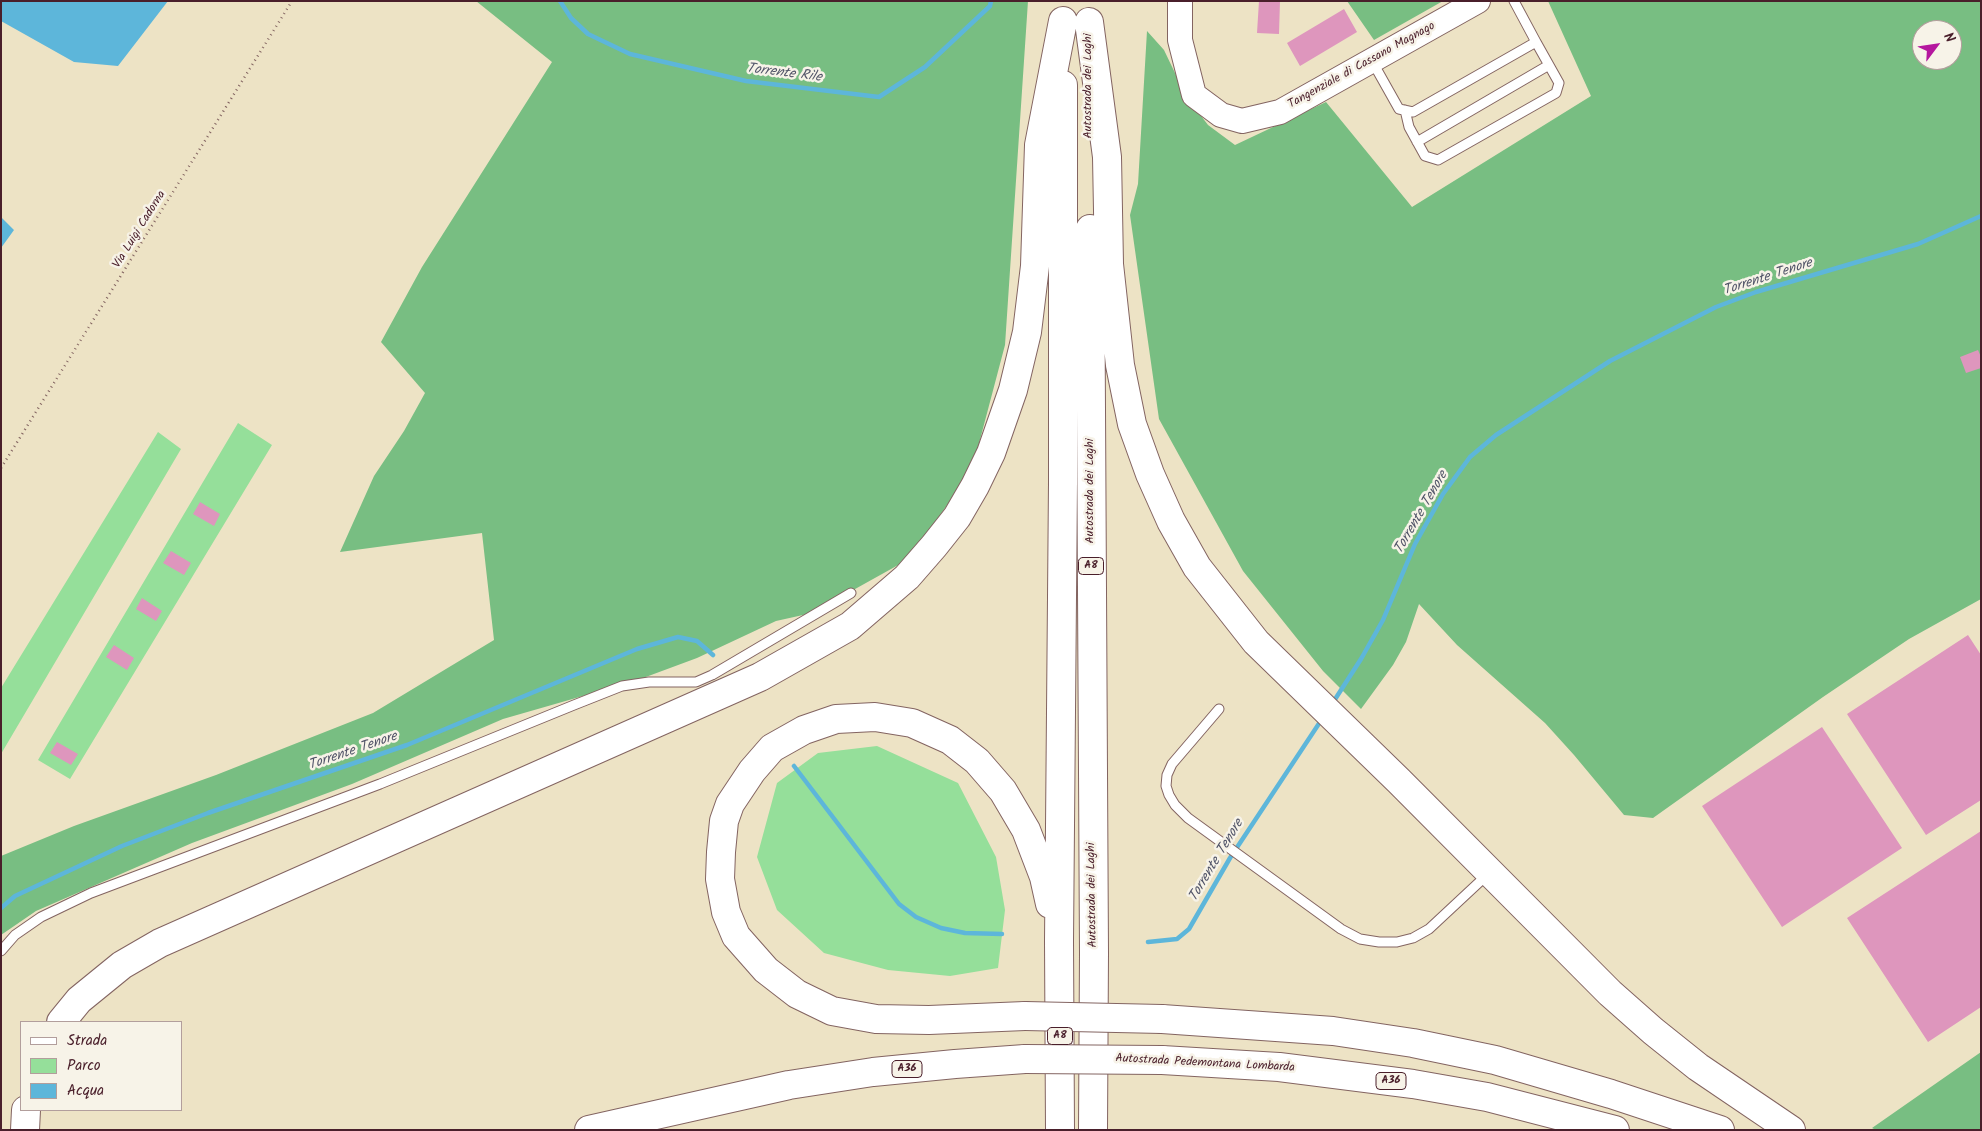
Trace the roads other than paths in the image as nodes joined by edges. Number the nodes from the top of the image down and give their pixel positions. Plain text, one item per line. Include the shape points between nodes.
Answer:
1 (1180, 1) edge
2 (1478, 1) edge
3 (1514, 1) edge
4 (1076, 11) edge
5 (1536, 42) junction
6 (1371, 61) junction
7 (1549, 65) junction
8 (1405, 110) junction
9 (1417, 142) junction
10 (851, 593) dead end
11 (1220, 709) dead end
12 (1490, 872) junction
13 (1059, 941) junction
14 (1, 951) edge
15 (62, 1021) edge
16 (26, 1111) edge
17 (25, 1130) edge
18 (589, 1130) edge
19 (1060, 1130) edge
20 (1093, 1130) edge
21 (1615, 1130) edge
22 (1720, 1130) edge
23 (1791, 1130) edge

1 - 6 street, Tangenziale di Cassano Magnago via 1180,40 1194,94 1221,115 1242,120 1280,112
2 - 6 street, Tangenziale di Cassano Magnago
3 - 5 lane
4 - 12 highway via 1106,158 1109,264 1120,365 1132,424 1171,521 1197,567 1256,642
4 - 13 highway, A8 via 1063,482
4 - 15 highway via 1039,145 1036,266 1027,332 1013,390 992,453 975,486 957,517 907,577 850,626 760,677 160,943 122,965 79,1000
4 - 20 highway, Autostrada dei Laghi / A8 via 1094,954
5 - 7 lane
5 - 8 lane via 1413,112
6 - 8 lane via 1399,109
7 - 9 lane
7 - 9 lane via 1559,83 1556,93 1438,160 1425,156
8 - 9 lane
10 - 14 lane via 696,682 648,682 622,686 380,784 91,893 41,917 15,935
11 - 12 lane via 1172,764 1166,786 1176,805 1188,818 1341,929 1360,939 1379,942 1413,938 1429,929
12 - 23 highway via 1610,993 1653,1031 1698,1067
13 - 19 highway, A8
13 - 22 highway, bridge via 1044,877 1026,830 1003,791 977,761 950,740 912,723 875,717 836,719 804,730 772,748 730,804 724,821 720,879 726,912 736,936 766,970 796,994 832,1011 876,1018 929,1020 1024,1016 1162,1019 1333,1031 1495,1060
16 - 17 highway
18 - 21 highway, Autostrada Pedemontana Lombarda / A36, bridge via 789,1085 873,1072 1025,1059 1162,1060 1273,1067 1413,1084 1487,1097

